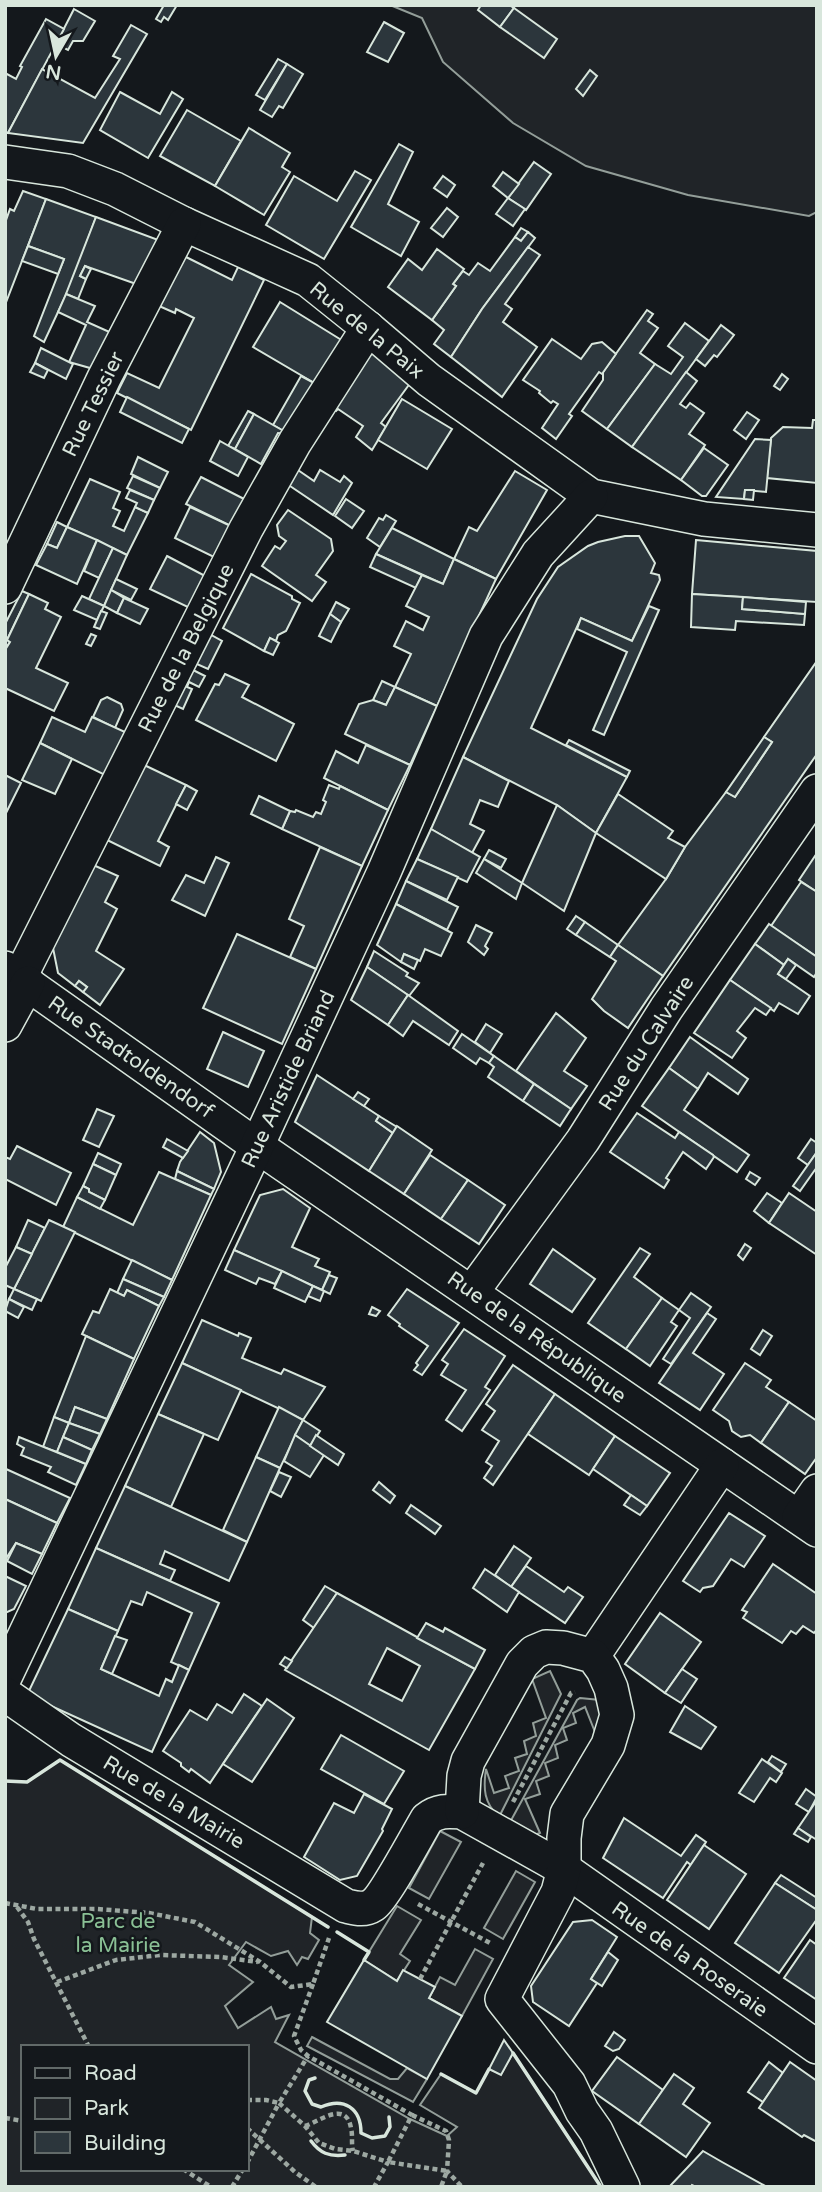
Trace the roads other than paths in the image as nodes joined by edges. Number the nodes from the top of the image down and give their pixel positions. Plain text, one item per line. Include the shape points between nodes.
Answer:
1 (5, 162) edge
2 (184, 224) junction
3 (368, 328) junction
4 (591, 496) junction
5 (817, 530) edge
6 (5, 587) edge
7 (817, 791) edge
8 (18, 976) edge
9 (5, 1025) edge
10 (257, 1146) junction
11 (472, 1292) junction
12 (722, 1465) junction
13 (811, 1513) edge
14 (593, 1656) junction
15 (5, 1677) edge
16 (5, 1694) edge
17 (461, 1812) junction
18 (564, 1869) junction
19 (817, 2048) edge
20 (624, 2187) edge

1 - 2 street, Rue de la Paix via 68,171
2 - 3 street, Rue de la Paix via 308,280
2 - 6 street, Rue Tessier via 104,378
3 - 4 street, Rue de la Paix via 429,380
3 - 8 street, Rue de la Belgique via 246,529
4 - 5 street via 704,519
4 - 10 street, Rue Aristide Briand via 538,554 486,636 384,872
7 - 11 street, Rue du Calvaire via 666,1009 583,1140
8 - 9 street, Rue de la Belgique
8 - 10 street, Rue Stadtoldendorf
10 - 11 street, Rue de la République
10 - 15 street, Rue Aristide Briand
11 - 12 street, Rue de la République
12 - 13 street, Rue de la République
12 - 14 street
14 - 17 street via 546,1647 522,1664 468,1761
14 - 18 street via 611,1688 617,1715 608,1745 567,1814
16 - 17 street, Rue de la Mairie via 71,1740 346,1906 373,1906 427,1819 443,1811
17 - 18 street, Rue de la Roseraie
18 - 19 street, Rue de la Roseraie
18 - 20 street via 558,1892 502,1999 569,2084

